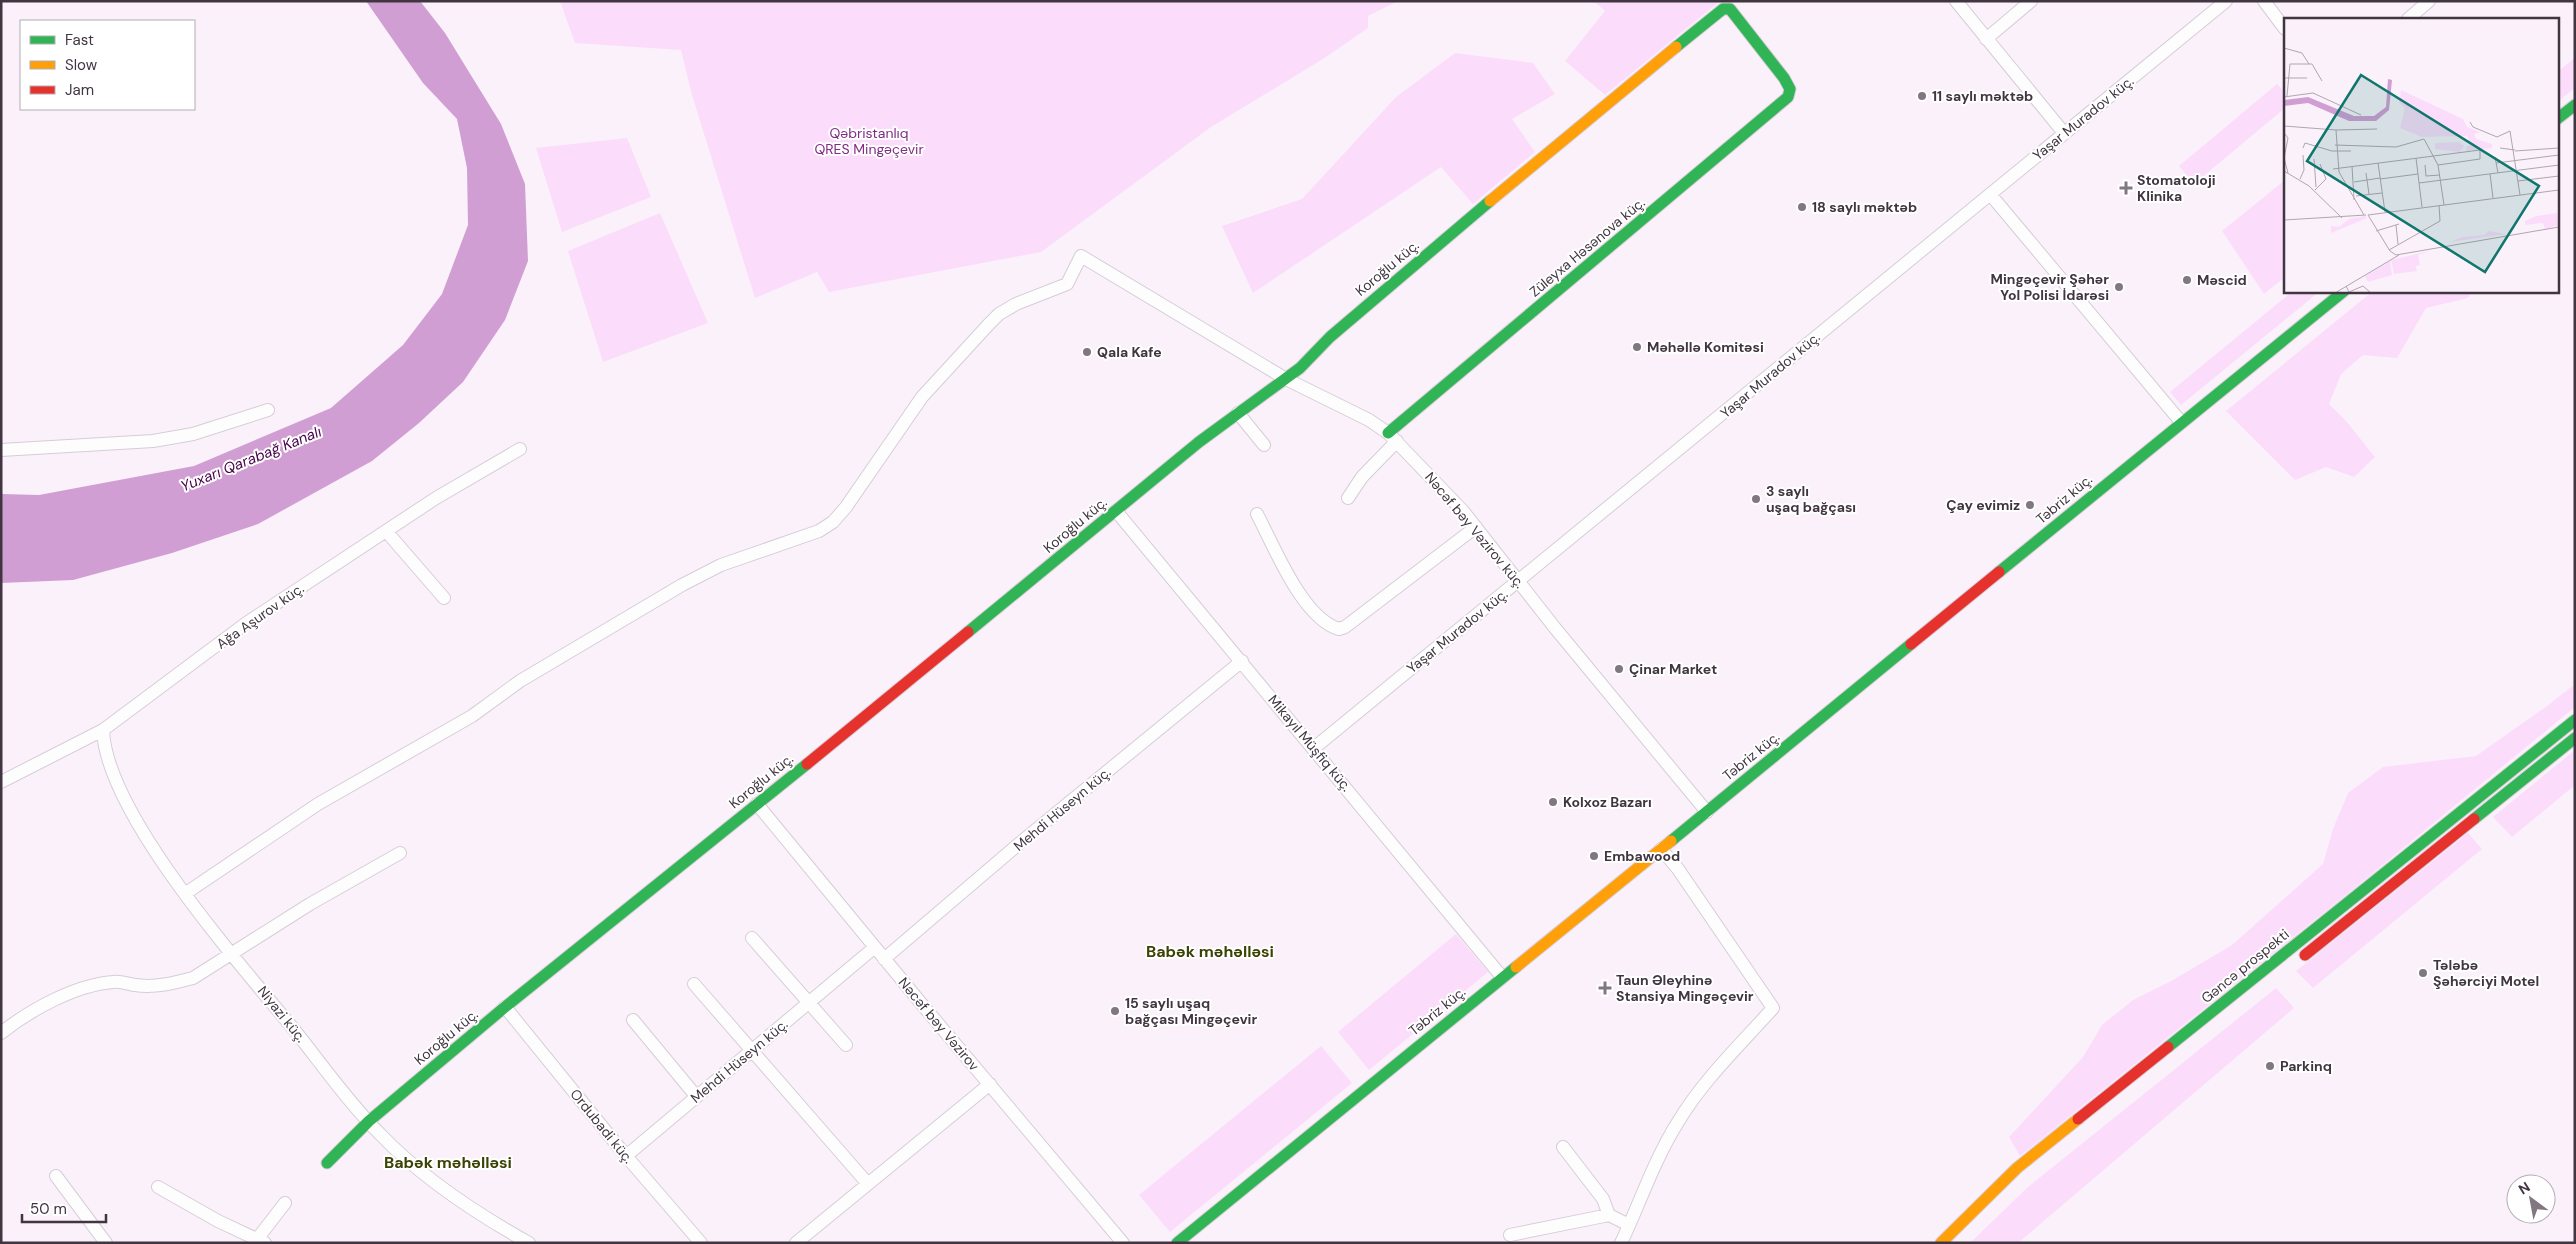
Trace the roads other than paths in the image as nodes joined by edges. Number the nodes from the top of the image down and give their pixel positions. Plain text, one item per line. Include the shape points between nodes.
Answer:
1 (1956, 1) edge
2 (2031, 1) edge
3 (2226, 1) edge
4 (2264, 1) edge
5 (2430, 1) edge
6 (2409, 18) edge
7 (2284, 28) edge
8 (1986, 38) junction
9 (1784, 78) joint
10 (2575, 105) edge
11 (2558, 118) edge
12 (2064, 133) junction
13 (1990, 194) junction
14 (2343, 292) edge
15 (1286, 379) junction
16 (268, 410) dead end
17 (1238, 413) junction
18 (2181, 422) junction
19 (1392, 437) junction
20 (1264, 445) dead end
21 (520, 449) dead end
22 (1, 450) edge
23 (1348, 498) dead end
24 (1116, 511) junction
25 (1257, 514) dead end
26 (1476, 527) junction
27 (386, 531) junction
28 (1518, 582) junction
29 (444, 598) dead end
30 (1242, 661) junction
31 (2575, 720) edge
32 (103, 730) junction
33 (2575, 738) edge
34 (1314, 748) junction
35 (1, 782) edge
36 (757, 804) junction
37 (1707, 812) junction
38 (1661, 849) junction
39 (400, 853) dead end
40 (186, 893) junction
41 (752, 938) dead end
42 (875, 947) junction
43 (233, 954) junction
44 (884, 959) junction
45 (2296, 962) dead end
46 (1502, 977) junction
47 (694, 984) dead end
48 (808, 1003) junction
49 (505, 1007) junction
50 (633, 1020) dead end
51 (1, 1033) edge
52 (846, 1045) dead end
53 (752, 1051) junction
54 (990, 1084) junction
55 (696, 1096) junction
56 (369, 1121) junction
57 (1563, 1147) dead end
58 (626, 1156) junction
59 (327, 1163) dead end
60 (2033, 1170) dead end
61 (56, 1176) dead end
62 (868, 1184) junction
63 (158, 1187) dead end
64 (285, 1203) dead end
65 (1609, 1215) junction
66 (1629, 1225) junction
67 (1510, 1235) dead end
68 (262, 1240) edge
69 (106, 1243) edge
70 (529, 1243) edge
71 (701, 1243) edge
72 (796, 1243) edge
73 (1123, 1243) edge
74 (1177, 1243) edge
75 (1621, 1243) edge
76 (1941, 1243) edge
77 (1958, 1243) edge

1 - 8 street
2 - 8 street
3 - 12 street, Yaşar Muradov küç.
4 - 7 street
5 - 6 street
8 - 12 street
9 - 15 main road, Koroğlu küç. via 1730,9 1723,9 1412,267
9 - 19 main road, Züleyxa Həsənova küç. via 1790,89 1788,97
10 - 11 main road
12 - 13 street, Yaşar Muradov küç.
13 - 18 street
13 - 28 street, Yaşar Muradov küç.
14 - 18 main road, Təbriz küç.
15 - 17 main road, Koroğlu küç.
15 - 19 street, Nəcəf bəy Vəzirov küç. via 1369,420
15 - 40 street, Nəcəf bəy Vəzirov küç. via 1081,256 1067,284 1016,304 989,324 922,397 833,522 800,539 721,565 682,585 520,681 472,716 318,804
16 - 22 street via 193,434 153,441
17 - 20 street
17 - 24 main road, Koroğlu küç.
18 - 37 main road, Təbriz küç.
19 - 23 street
19 - 26 street, Nəcəf bəy Vəzirov küç.
21 - 27 street, Ağa Aşurov küç.
24 - 30 street, Mikayıl Müşfiq küç.
24 - 36 main road, Koroğlu küç.
25 - 26 street via 1301,596 1320,617 1339,629
26 - 28 street, Nəcəf bəy Vəzirov küç.
27 - 29 street
27 - 32 street, Ağa Aşurov küç. via 246,624
28 - 34 street, Yaşar Muradov küç.
28 - 37 street, Nəcəf bəy Vəzirov küç.
30 - 34 street, Mikayıl Müşfiq küç.
30 - 44 street, Mehdi Hüseyn küç.
31 - 76 main road, Gəncə prospekti via 2017,1168
32 - 35 street, Ağa Aşurov küç.
32 - 40 street, Niyazi küç. via 106,752 127,803
33 - 45 main road
34 - 46 street, Mikayıl Müşfiq küç.
36 - 42 street, Nəcəf bəy Vəzirov
36 - 49 main road, Koroğlu küç.
37 - 38 main road, Təbriz küç.
38 - 46 main road, Təbriz küç.
38 - 66 street via 1773,1008 1678,1121
39 - 43 street via 310,904
40 - 43 street, Niyazi küç.
41 - 48 street
42 - 44 street, Nəcəf bəy Vəzirov
42 - 48 street, Mehdi Hüseyn küç.
43 - 51 street via 192,978 172,984 114,982 94,985 45,1004
43 - 56 street, Niyazi küç.
44 - 54 street, Nəcəf bəy Vəzirov
46 - 74 main road, Təbriz küç.
47 - 53 street
48 - 52 street
48 - 53 street, Mehdi Hüseyn küç.
49 - 56 main road, Koroğlu küç.
49 - 58 street, Ordubadi küç.
50 - 55 street
53 - 55 street, Mehdi Hüseyn küç.
53 - 62 street
54 - 62 street
54 - 73 street, Nəcəf bəy Vəzirov
55 - 58 street, Mehdi Hüseyn küç.
56 - 59 main road, Koroğlu küç.
56 - 70 street, Niyazi küç. via 402,1154 459,1199
57 - 65 street via 1604,1199
58 - 71 street, Ordubadi küç.
60 - 77 main road
61 - 69 street
62 - 72 street
63 - 68 street via 218,1221
64 - 68 street
65 - 66 street
65 - 67 street
66 - 75 street

